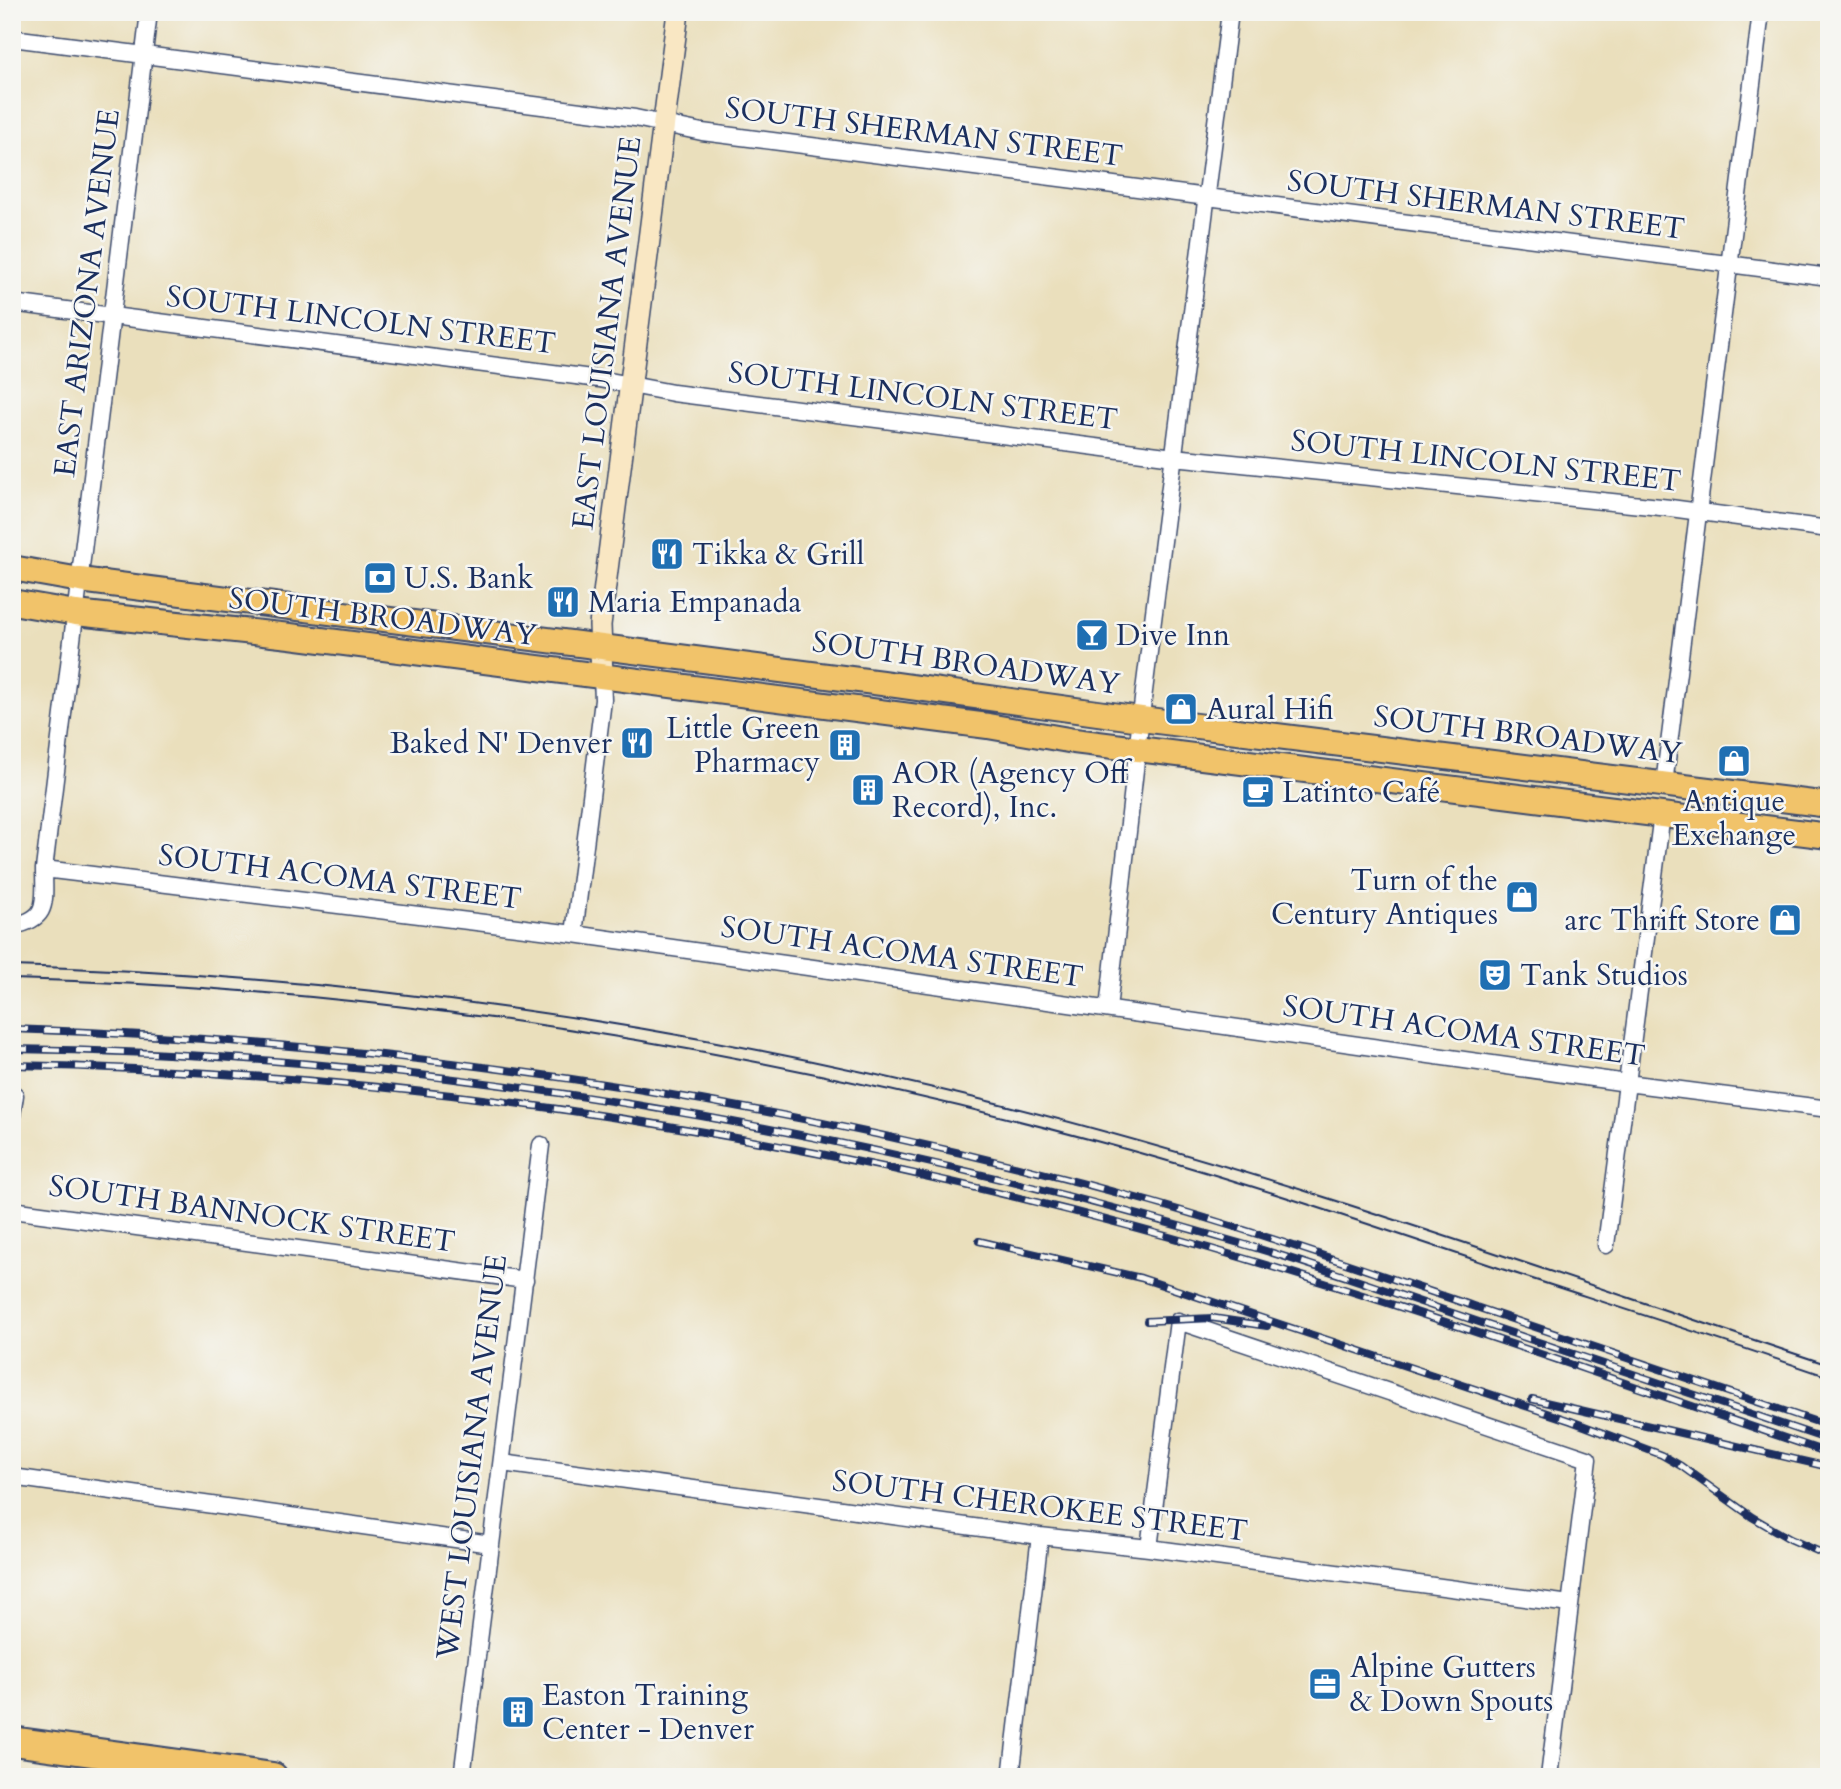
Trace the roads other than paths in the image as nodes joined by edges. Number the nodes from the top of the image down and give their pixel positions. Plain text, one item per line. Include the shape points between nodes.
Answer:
1 (149, 12) edge
2 (678, 12) edge
3 (1230, 12) edge
4 (1761, 12) edge
5 (12, 38) edge
6 (144, 55) junction
7 (664, 125) junction
8 (1207, 196) junction
9 (1729, 265) junction
10 (1829, 277) edge
11 (12, 303) edge
12 (113, 316) junction
13 (631, 384) junction
14 (1174, 457) junction
15 (1698, 512) junction
16 (1829, 529) edge
17 (12, 568) edge
18 (80, 580) junction
19 (12, 602) edge
20 (76, 613) junction
21 (601, 661) junction
22 (1139, 734) junction
23 (1664, 784) junction
24 (1829, 805) edge
25 (1662, 814) junction
26 (1829, 836) edge
27 (44, 869) junction
28 (12, 926) edge
29 (574, 934) junction
30 (1108, 1009) junction
31 (1627, 1083) junction
32 (15, 1094) dead end
33 (1829, 1108) edge
34 (12, 1115) edge
35 (541, 1145) dead end
36 (12, 1210) edge
37 (1606, 1245) dead end
38 (525, 1280) junction
39 (502, 1463) junction
40 (12, 1478) edge
41 (1040, 1536) junction
42 (491, 1544) junction
43 (1149, 1548) junction
44 (1570, 1604) junction
45 (12, 1741) edge
46 (273, 1777) edge
47 (462, 1777) edge
48 (1010, 1777) edge
49 (1549, 1777) edge

1 - 6 street, EAST ARIZONA AVENUE
2 - 7 street, EAST LOUISIANA AVENUE
3 - 8 street
4 - 9 street
5 - 6 street, SOUTH SHERMAN STREET
6 - 7 street, SOUTH SHERMAN STREET
6 - 12 street, EAST ARIZONA AVENUE
7 - 8 street, SOUTH SHERMAN STREET
7 - 13 street, EAST LOUISIANA AVENUE
8 - 9 street, SOUTH SHERMAN STREET
8 - 14 street
9 - 10 street, SOUTH SHERMAN STREET
9 - 15 street
11 - 12 street, SOUTH LINCOLN STREET
12 - 13 street, SOUTH LINCOLN STREET
12 - 18 street, EAST ARIZONA AVENUE
13 - 14 street, SOUTH LINCOLN STREET
13 - 21 street, EAST LOUISIANA AVENUE via 600,625
14 - 15 street, SOUTH LINCOLN STREET
14 - 22 street
15 - 16 street, SOUTH LINCOLN STREET
15 - 23 street
17 - 18 main road, SOUTH BROADWAY
18 - 20 street, EAST ARIZONA AVENUE
18 - 21 main road, SOUTH BROADWAY
19 - 20 main road, SOUTH BROADWAY
20 - 21 main road, SOUTH BROADWAY
20 - 27 street, EAST ARIZONA AVENUE
21 - 22 main road, SOUTH BROADWAY
21 - 29 street via 603,700
22 - 23 main road, SOUTH BROADWAY
22 - 25 main road, SOUTH BROADWAY
22 - 30 street
23 - 24 main road, SOUTH BROADWAY
25 - 26 main road, SOUTH BROADWAY
25 - 31 street
27 - 28 street via 40,915
27 - 29 street, SOUTH ACOMA STREET
29 - 30 street, SOUTH ACOMA STREET
30 - 31 street, SOUTH ACOMA STREET
31 - 33 street, SOUTH ACOMA STREET
31 - 37 street
32 - 34 street
35 - 38 street, WEST LOUISIANA AVENUE
36 - 38 street, SOUTH BANNOCK STREET
38 - 39 street, WEST LOUISIANA AVENUE
39 - 41 street, SOUTH CHEROKEE STREET
39 - 42 street, WEST LOUISIANA AVENUE
40 - 42 street
41 - 43 street, SOUTH CHEROKEE STREET
41 - 48 street
42 - 47 street, WEST LOUISIANA AVENUE
43 - 44 street, SOUTH CHEROKEE STREET
43 - 44 street via 1178,1321 1588,1459
44 - 49 street
45 - 46 highway

